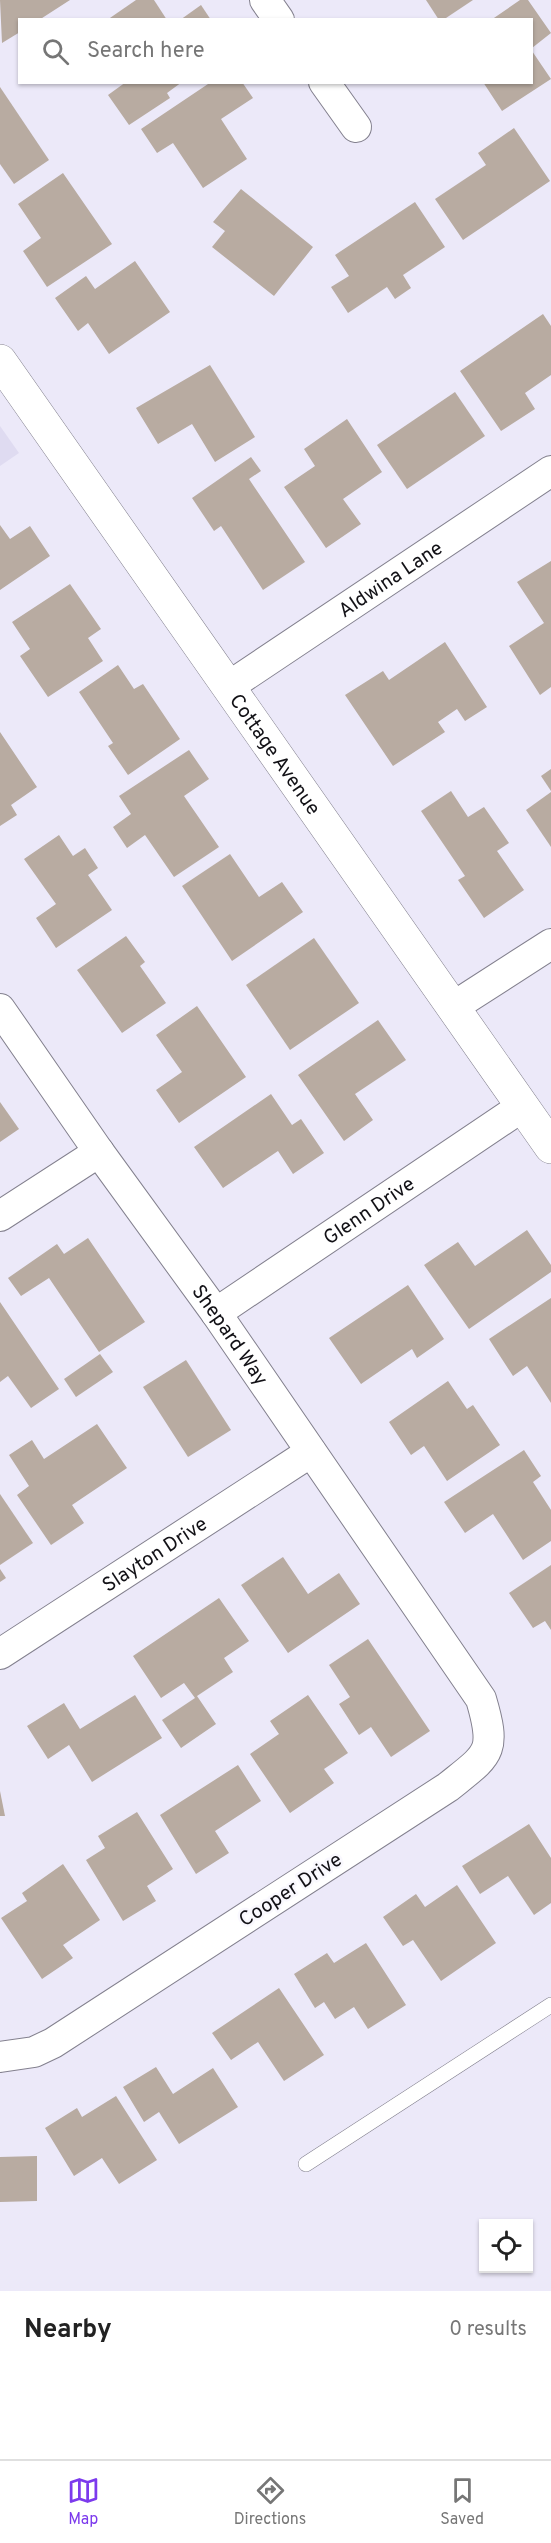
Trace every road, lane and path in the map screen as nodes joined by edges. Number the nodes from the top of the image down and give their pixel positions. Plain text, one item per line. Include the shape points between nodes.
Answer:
1 (265, 0) edge
2 (278, 18) edge
3 (325, 84) edge
4 (356, 127) dead end
5 (0, 361) edge
6 (551, 471) edge
7 (228, 687) junction
8 (551, 944) edge
9 (453, 1007) junction
10 (0, 1009) edge
11 (523, 1106) junction
12 (551, 1147) edge
13 (99, 1152) junction
14 (0, 1216) edge
15 (216, 1314) junction
16 (310, 1452) junction
17 (0, 1654) edge
18 (456, 1663) joint
19 (551, 2005) edge
20 (0, 2057) edge
21 (306, 2164) dead end

1 - 2 street
3 - 4 street
5 - 7 street, Cottage Avenue
6 - 7 street, Aldwina Lane
7 - 9 street, Cottage Avenue
8 - 9 street
9 - 11 street, Cottage Avenue
10 - 13 street, Shepard Way
11 - 12 street, Cottage Avenue
11 - 15 street, Glenn Drive
13 - 14 street
13 - 15 street, Shepard Way
15 - 16 street, Shepard Way
16 - 17 street, Slayton Drive
16 - 18 street, Shepard Way
18 - 20 street, Cooper Drive via 482,1699 490,1727 482,1759 448,1787 53,2043 34,2052
19 - 21 lane

